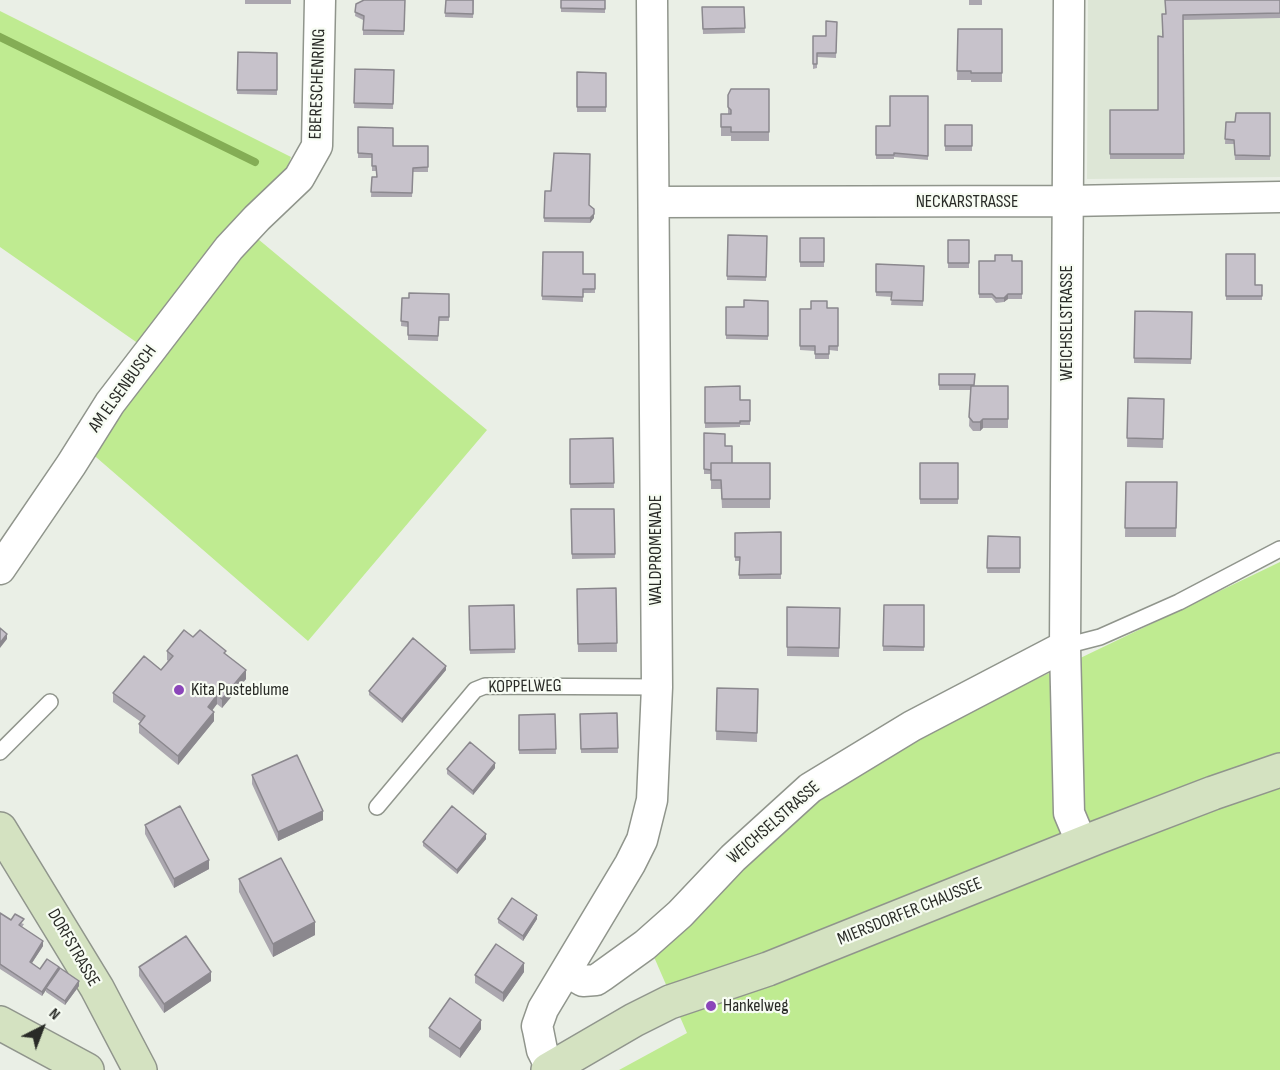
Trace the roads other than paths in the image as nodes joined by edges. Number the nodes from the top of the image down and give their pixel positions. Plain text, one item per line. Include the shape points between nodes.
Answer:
1 (320, 0) edge
2 (652, 0) edge
3 (1069, 0) edge
4 (1280, 197) edge
5 (1068, 201) junction
6 (654, 202) junction
7 (257, 218) joint
8 (1280, 549) edge
9 (0, 569) edge
10 (1065, 646) junction
11 (657, 687) junction
12 (50, 702) dead end
13 (0, 752) edge
14 (1280, 770) edge
15 (377, 807) dead end
16 (0, 829) edge
17 (1082, 844) junction
18 (566, 971) junction
19 (0, 1023) edge
20 (550, 1069) edge
21 (87, 1070) edge
22 (140, 1070) edge

1 - 7 street, EBERESCHENRING via 317,146 299,178
2 - 6 street, WALDPROMENADE
3 - 5 street, WEICHSELSTRASSE
4 - 5 street, NECKARSTRASSE
5 - 6 street, NECKARSTRASSE
5 - 10 street, WEICHSELSTRASSE
6 - 11 street, WALDPROMENADE
7 - 9 street, AM ELSENBUSCH via 229,248 110,403
8 - 10 lane via 1179,602 1100,637
10 - 17 street, WEICHSELSTRASSE via 1069,813
10 - 18 street, WEICHSELSTRASSE via 912,726 810,788 733,858 680,914 596,980 583,981
11 - 15 lane, KOPPELWEG via 485,686 475,690
11 - 18 street, WALDPROMENADE via 652,800 642,840
12 - 13 lane
14 - 17 main road, MIERSDORFER CHAUSSEE
16 - 22 main road, DORFSTRASSE via 97,988
17 - 20 main road, MIERSDORFER CHAUSSEE via 768,969 670,1002
18 - 20 street, WALDPROMENADE via 537,1026
19 - 21 main road

